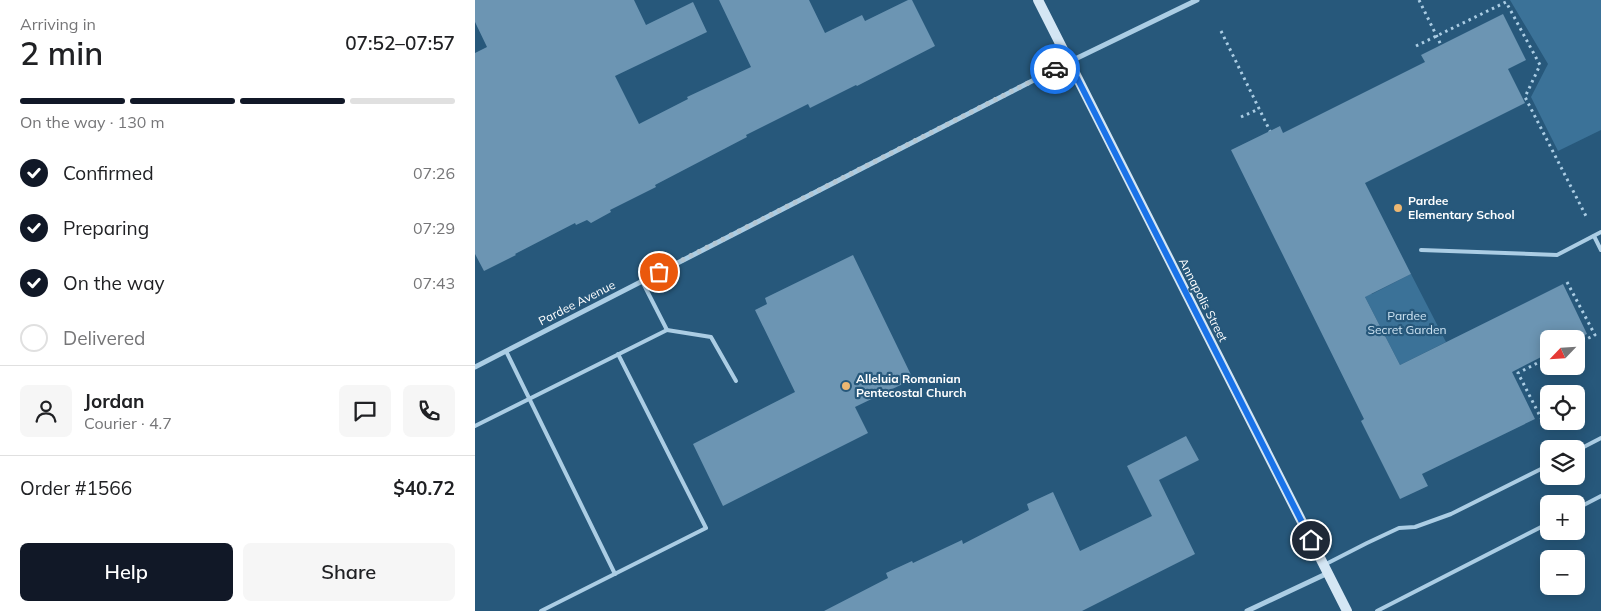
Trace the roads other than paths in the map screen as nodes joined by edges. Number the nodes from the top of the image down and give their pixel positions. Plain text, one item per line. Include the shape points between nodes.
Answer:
1 (1038, 0) edge
2 (1197, 0) edge
3 (1069, 62) junction
4 (1601, 232) edge
5 (1594, 236) junction
6 (1421, 250) dead end
7 (1601, 250) edge
8 (642, 281) junction
9 (667, 330) junction
10 (506, 351) junction
11 (619, 354) junction
12 (475, 366) edge
13 (735, 381) dead end
14 (529, 399) junction
15 (475, 426) edge
16 (1601, 438) edge
17 (1585, 446) edge
18 (1540, 470) edge
19 (1601, 496) edge
20 (1585, 504) edge
21 (1540, 528) edge
22 (1326, 569) junction
23 (615, 574) junction
24 (541, 611) edge
25 (1247, 611) edge
26 (1347, 611) edge
27 (1377, 611) edge

1 - 3 street, Annapolis Street
2 - 3 street, Pardee Avenue
3 - 8 street, Pardee Avenue
3 - 22 street, Annapolis Street
4 - 5 lane
5 - 6 lane via 1557,255
5 - 7 lane
8 - 9 lane
8 - 10 street, Pardee Avenue
9 - 11 lane
9 - 13 lane via 711,337
10 - 12 street, Pardee Avenue
10 - 14 lane
11 - 14 lane
11 - 23 lane via 706,528
14 - 15 lane
14 - 23 lane
16 - 17 lane
18 - 22 lane via 1451,514 1415,527 1399,528 1367,543
19 - 20 lane
21 - 27 lane
22 - 25 street
22 - 26 street, Annapolis Street
23 - 24 lane

